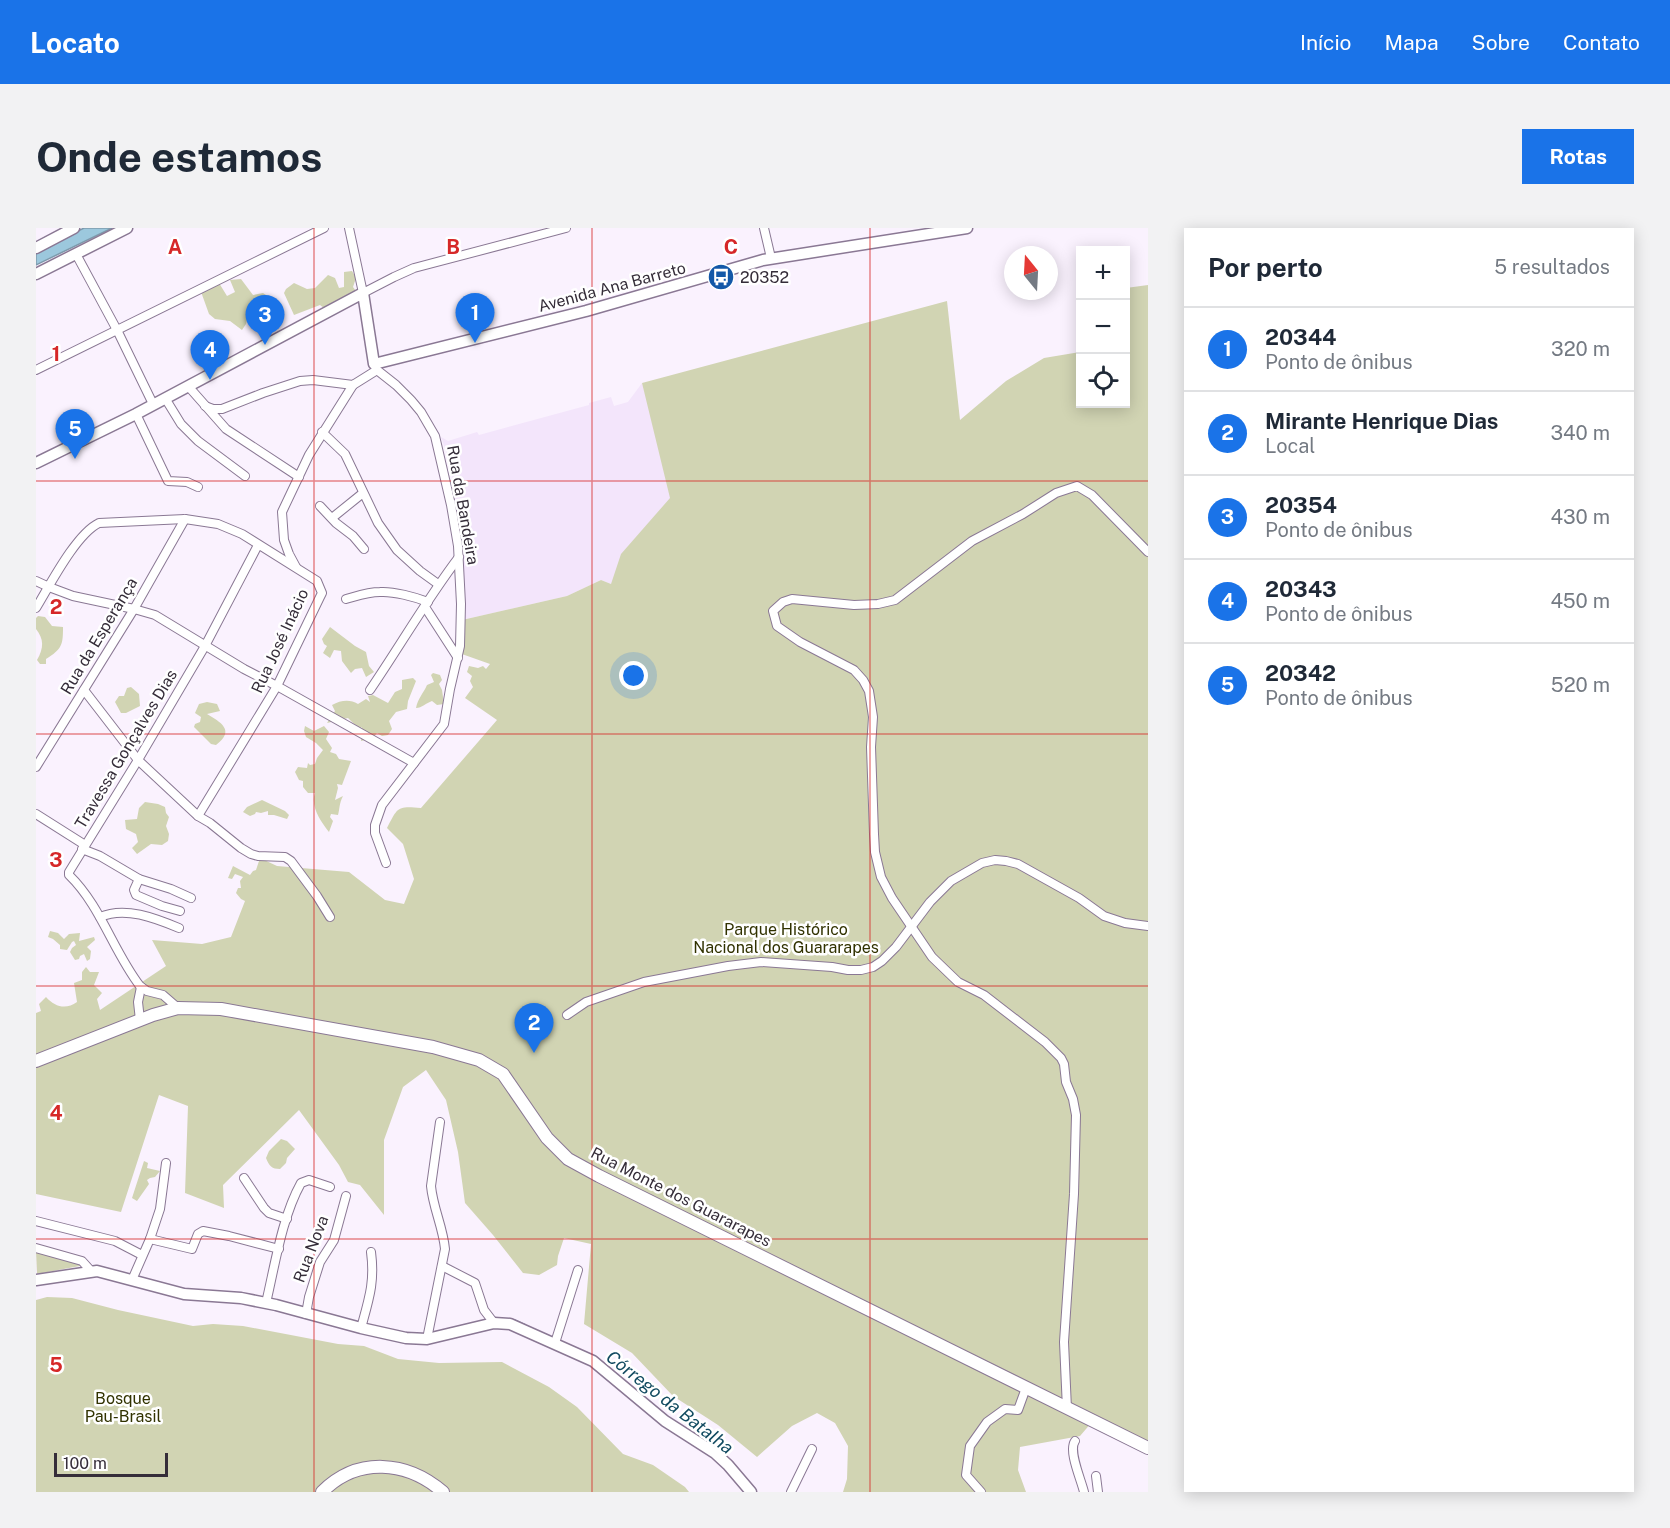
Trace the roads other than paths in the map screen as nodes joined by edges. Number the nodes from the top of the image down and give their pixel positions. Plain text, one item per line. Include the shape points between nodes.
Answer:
1 (74, 228) edge
2 (127, 228) edge
3 (324, 228) edge
4 (349, 228) edge
5 (566, 228) edge
6 (764, 228) edge
7 (967, 228) edge
8 (947, 229) edge
9 (36, 248) edge
10 (76, 254) junction
11 (771, 258) junction
12 (36, 274) edge
13 (363, 293) junction
14 (117, 330) junction
15 (376, 367) junction
16 (36, 370) edge
17 (353, 385) junction
18 (188, 386) junction
19 (165, 398) junction
20 (153, 404) junction
21 (205, 406) junction
22 (136, 414) junction
23 (322, 432) junction
24 (36, 463) edge
25 (245, 476) dead end
26 (299, 477) junction
27 (198, 487) dead end
28 (363, 493) junction
29 (320, 506) dead end
30 (332, 518) junction
31 (184, 519) junction
32 (258, 545) junction
33 (364, 549) dead end
34 (1148, 552) edge
35 (459, 557) junction
36 (297, 568) junction
37 (36, 581) edge
38 (438, 584) junction
39 (49, 588) junction
40 (346, 599) dead end
41 (426, 604) junction
42 (36, 609) edge
43 (134, 609) junction
44 (205, 646) junction
45 (458, 658) junction
46 (277, 686) junction
47 (84, 690) junction
48 (370, 690) dead end
49 (138, 760) junction
50 (414, 763) junction
51 (36, 767) edge
52 (36, 814) edge
53 (198, 816) junction
54 (83, 847) junction
55 (386, 863) dead end
56 (139, 879) junction
57 (191, 898) dead end
58 (180, 911) dead end
59 (100, 917) junction
60 (330, 917) dead end
61 (1148, 926) edge
62 (180, 928) dead end
63 (911, 928) junction
64 (141, 987) junction
65 (178, 1008) junction
66 (567, 1015) dead end
67 (140, 1020) junction
68 (36, 1060) edge
69 (440, 1122) dead end
70 (166, 1163) dead end
71 (243, 1178) dead end
72 (330, 1187) dead end
73 (346, 1196) dead end
74 (287, 1220) junction
75 (36, 1221) edge
76 (150, 1239) junction
77 (36, 1248) edge
78 (279, 1249) junction
79 (371, 1252) dead end
80 (142, 1256) junction
81 (442, 1266) junction
82 (578, 1270) dead end
83 (91, 1271) junction
84 (36, 1280) edge
85 (132, 1280) junction
86 (266, 1303) junction
87 (306, 1314) junction
88 (494, 1323) junction
89 (361, 1328) junction
90 (427, 1339) junction
91 (555, 1343) junction
92 (1026, 1388) junction
93 (1067, 1409) junction
94 (1075, 1441) dead end
95 (1147, 1448) edge
96 (812, 1449) dead end
97 (1096, 1476) dead end
98 (322, 1492) edge
99 (443, 1492) edge
100 (751, 1492) edge
101 (791, 1492) edge
102 (981, 1492) edge
103 (1084, 1492) edge
104 (1098, 1492) edge

1 - 9 street
2 - 10 street
3 - 14 street
4 - 13 street
5 - 13 street via 414,268
6 - 11 street
7 - 8 street, Avenida Ana Barreto
8 - 11 street, Avenida Ana Barreto
10 - 12 street
10 - 14 street
11 - 15 street, Avenida Ana Barreto
13 - 15 street
13 - 18 street
14 - 16 street
14 - 20 street
15 - 17 street
15 - 35 street, Rua da Bandeira via 411,400 435,436
17 - 21 street via 300,381 222,409
17 - 23 street, Rua José Inácio
18 - 19 street
18 - 21 street
19 - 20 street
19 - 25 street via 181,424 198,441
20 - 22 street
21 - 26 street via 226,429
22 - 24 street
22 - 27 street via 168,481
23 - 26 street, Rua José Inácio
23 - 28 street via 345,454
26 - 36 street, Rua José Inácio via 282,512 284,540
28 - 30 street
28 - 38 street via 397,550
29 - 30 street
30 - 33 street
31 - 32 street via 219,524
31 - 39 street via 99,523 91,527
31 - 43 street, Rua da Esperança
32 - 36 street
32 - 44 street, Travessa Gonçalves Dias
34 - 63 street via 1092,495 1077,486 972,541 895,600 854,605 792,599 773,611 777,626 854,670 869,691 876,852 881,877
35 - 38 street
35 - 45 street, Rua da Bandeira
36 - 46 street, Rua José Inácio via 317,581 322,593
37 - 39 street
38 - 41 street
39 - 42 street
39 - 43 street
40 - 41 street via 383,591 417,598
41 - 45 street
41 - 48 street
43 - 44 street via 155,615
43 - 47 street, Rua da Esperança
44 - 46 street
44 - 49 street, Travessa Gonçalves Dias
45 - 50 street, Rua da Bandeira via 444,724
46 - 50 street
46 - 53 street, Rua José Inácio
47 - 49 street
47 - 51 street, Rua da Esperança
49 - 53 street
49 - 54 street, Travessa Gonçalves Dias
50 - 55 street, Rua da Bandeira via 382,805 375,825
52 - 54 street
53 - 60 street via 251,854 291,861
54 - 56 street
54 - 59 street, Travessa Gonçalves Dias via 69,873
56 - 57 street
56 - 58 street via 136,895
59 - 62 street via 123,912
59 - 64 street, Travessa Gonçalves Dias
61 - 63 street via 1104,916 1017,864 995,860 951,881
63 - 66 street via 873,967 848,970 761,962 728,966 644,982 586,1002
63 - 93 street via 932,957 958,982 1002,1008 1045,1042 1064,1064 1077,1115 1064,1342
64 - 65 street via 163,995
64 - 67 street
65 - 67 main road, Rua Monte dos Guararapes
65 - 92 main road, Rua Monte dos Guararapes via 221,1009 433,1047 479,1060 503,1074 547,1138 568,1159
67 - 68 main road, Rua Monte dos Guararapes
69 - 81 street via 431,1186 443,1234
70 - 76 street via 160,1209
71 - 74 street via 269,1213
72 - 74 street via 303,1181
73 - 87 street, Rua Nova via 334,1240 320,1262
74 - 78 street
75 - 80 street via 116,1241
76 - 78 street via 192,1249 203,1230
76 - 80 street
77 - 83 street via 82,1261
78 - 86 street
79 - 89 street via 372,1285
80 - 85 street
81 - 88 street via 475,1283 484,1310
81 - 90 street
82 - 91 street
83 - 84 street
83 - 85 street
85 - 86 street via 184,1294
86 - 87 street
87 - 89 street
88 - 90 street
88 - 91 street via 510,1324
89 - 90 street
91 - 100 street via 593,1361 665,1421 715,1453
92 - 93 main road, Rua Monte dos Guararapes
92 - 102 street via 1018,1410 1005,1408 987,1422 970,1446 966,1475
93 - 95 main road, Rua Monte dos Guararapes
94 - 103 street via 1073,1456
96 - 101 street
97 - 104 street
98 - 99 main road via 347,1473 388,1467 419,1475

